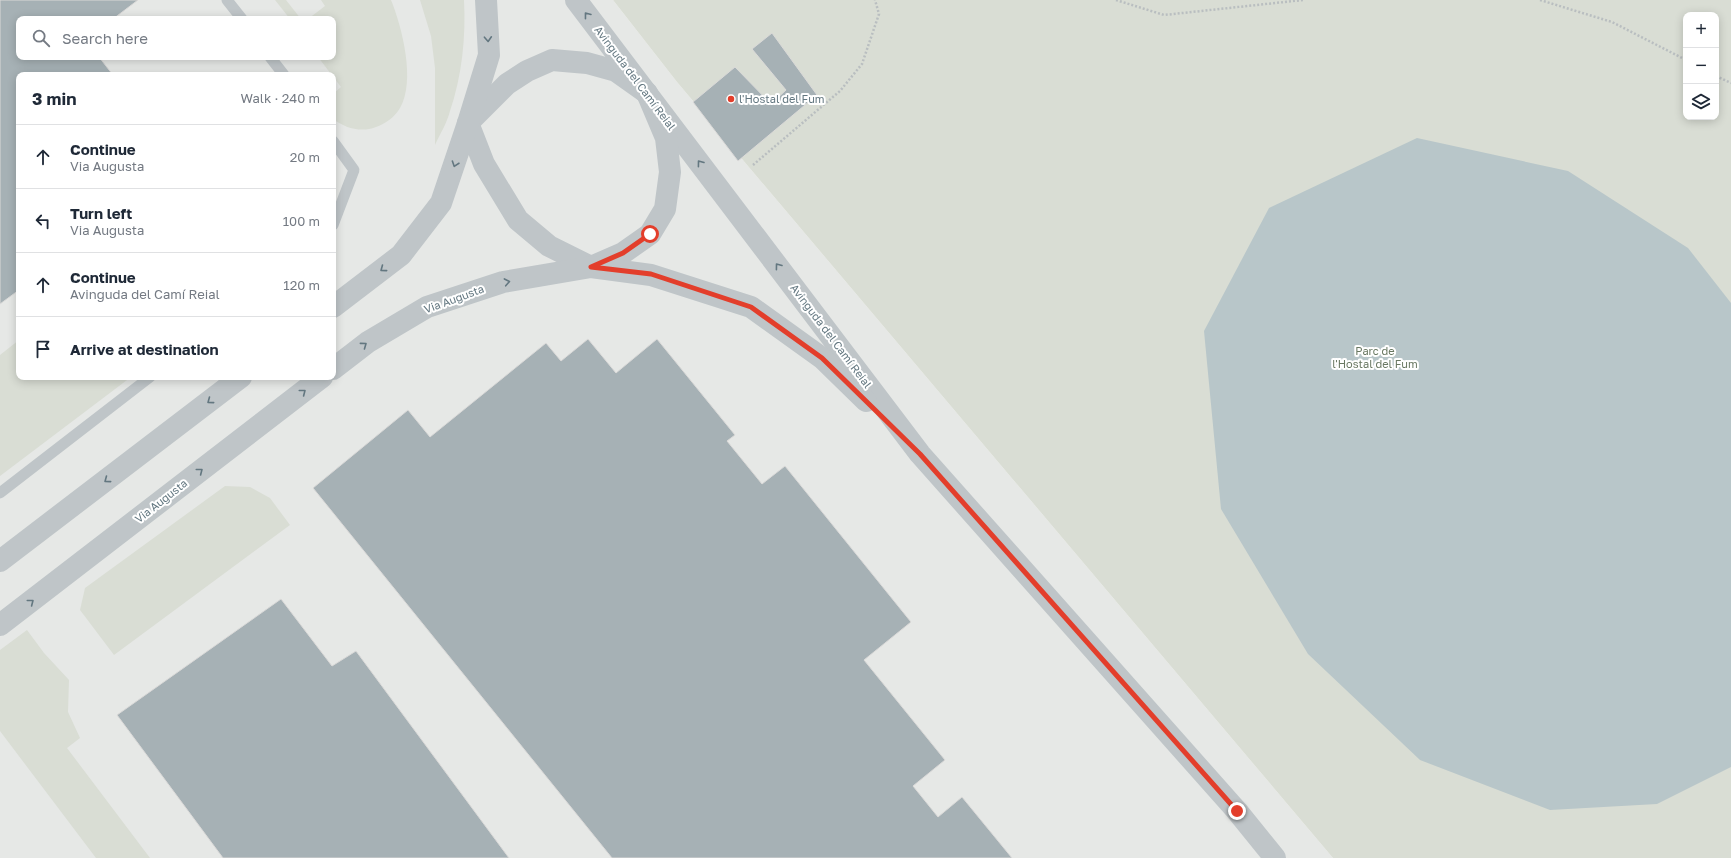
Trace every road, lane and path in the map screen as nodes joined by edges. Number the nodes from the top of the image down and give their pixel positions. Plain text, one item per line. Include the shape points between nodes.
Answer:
1 (228, 0) edge
2 (486, 0) edge
3 (576, 0) edge
4 (875, 0) edge
5 (1116, 0) edge
6 (1303, 0) edge
7 (1540, 0) edge
8 (240, 16) edge
9 (1683, 58) edge
10 (272, 60) edge
11 (282, 72) edge
12 (1719, 77) edge
13 (1731, 83) edge
14 (647, 93) junction
15 (468, 123) junction
16 (336, 145) edge
17 (753, 165) dead end
18 (336, 217) edge
19 (591, 267) junction
20 (336, 305) edge
21 (336, 367) edge
22 (146, 380) edge
23 (237, 380) edge
24 (318, 380) edge
25 (920, 454) junction
26 (0, 493) edge
27 (0, 561) edge
28 (0, 625) edge
29 (1275, 858) edge

1 - 8 lane
2 -> 15 street via 489,55
14 -> 3 street, Avinguda del Camí Reial
4 - 17 path via 879,14 862,64 840,91
5 - 6 path via 1164,15
7 - 9 path via 1612,22
10 - 11 lane
12 - 13 path
14 - 15 street via 616,71 587,63 552,60 527,71 508,84
14 - 19 street, Via Augusta via 666,138 670,172 665,209 650,234 623,253
25 -> 14 street, Avinguda del Camí Reial
15 - 19 street, Via Augusta via 484,164 518,220 549,246
15 -> 20 street via 441,203 401,255
16 - 18 lane via 354,170
21 -> 19 street, Via Augusta via 368,342 428,307 503,282
19 - 25 street, Via Augusta via 651,274 751,307 822,358
22 - 26 lane
23 -> 27 street
28 -> 24 street, Via Augusta
25 - 29 street, Avinguda del Camí Reial via 1237,811

